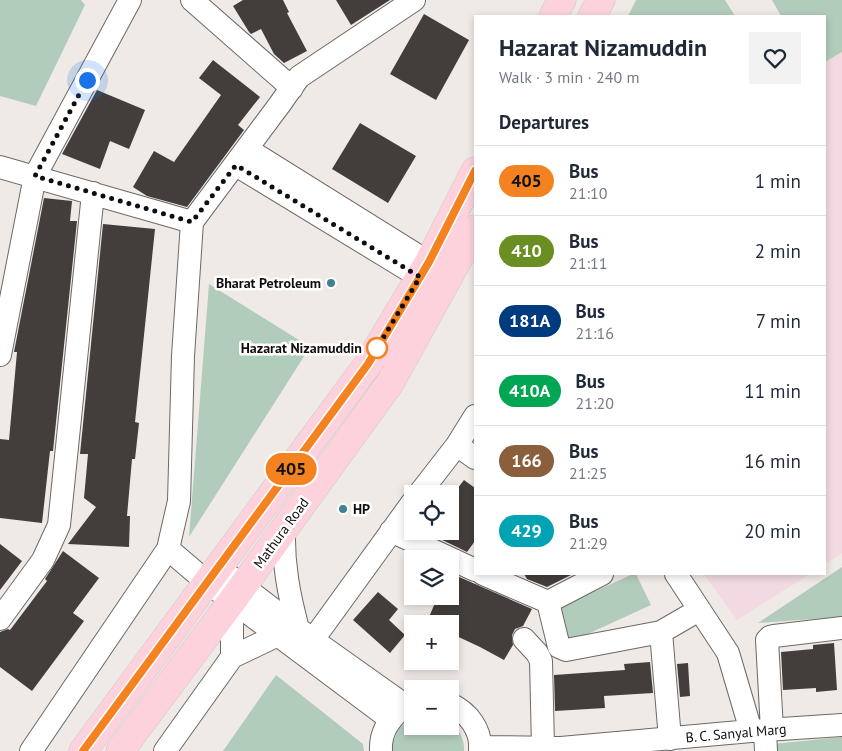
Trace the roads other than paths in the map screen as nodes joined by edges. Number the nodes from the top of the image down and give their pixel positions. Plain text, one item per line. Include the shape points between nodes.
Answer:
1 (130, 0) edge
2 (414, 0) edge
3 (562, 0) edge
4 (601, 0) edge
5 (196, 1) edge
6 (554, 15) edge
7 (593, 15) edge
8 (292, 88) junction
9 (241, 157) junction
10 (0, 167) edge
11 (474, 173) edge
12 (35, 176) junction
13 (93, 193) junction
14 (192, 222) junction
15 (474, 230) edge
16 (433, 272) junction
17 (0, 355) edge
18 (474, 418) edge
19 (457, 445) junction
20 (474, 457) edge
21 (427, 485) edge
22 (404, 514) edge
23 (284, 530) junction
24 (391, 531) junction
25 (168, 549) junction
26 (474, 570) edge
27 (213, 575) junction
28 (485, 575) edge
29 (600, 575) edge
30 (677, 575) edge
31 (237, 594) junction
32 (548, 602) junction
33 (699, 610) junction
34 (0, 619) edge
35 (842, 628) edge
36 (661, 632) junction
37 (524, 639) dead end
38 (298, 640) junction
39 (232, 658) junction
40 (403, 709) edge
41 (459, 709) edge
42 (842, 725) edge
43 (763, 736) edge
44 (667, 743) edge
45 (480, 749) edge
46 (552, 749) edge
47 (31, 751) edge
48 (83, 751) edge
49 (120, 751) edge
50 (165, 751) edge
51 (380, 751) edge

1 - 12 street
2 - 8 street via 299,77
3 - 6 main road
4 - 7 main road
5 - 8 street
8 - 9 street
9 - 14 street
9 - 16 street
10 - 12 street
11 - 16 main road, Mathura Road
12 - 13 street
12 - 17 street
13 - 14 street
13 - 34 street via 59,525 43,560
14 - 25 street via 183,356 179,501
15 - 16 main road, Mathura Road
16 - 23 main road, Mathura Road via 390,383
16 - 27 main road, Mathura Road
18 - 19 street
19 - 20 street
19 - 21 street
22 - 24 street
23 - 31 main road, Mathura Road
23 - 38 street via 287,587
24 - 26 street
24 - 38 street
25 - 27 street
25 - 47 street
27 - 31 street
27 - 48 main road, Mathura Road
28 - 32 street
29 - 32 street
30 - 33 street
31 - 38 street
31 - 39 street
31 - 49 main road, Mathura Road
32 - 36 street via 562,649
33 - 36 street
33 - 43 street via 728,653
35 - 43 street via 774,636 767,640
36 - 44 street
37 - 46 street via 541,661
38 - 39 street
38 - 40 street
39 - 50 street
40 - 51 street via 383,733
41 - 45 street via 470,718
42 - 43 street, B. C. Sanyal Marg
43 - 44 street, B. C. Sanyal Marg
44 - 46 street, B. C. Sanyal Marg
45 - 46 street, B. C. Sanyal Marg

